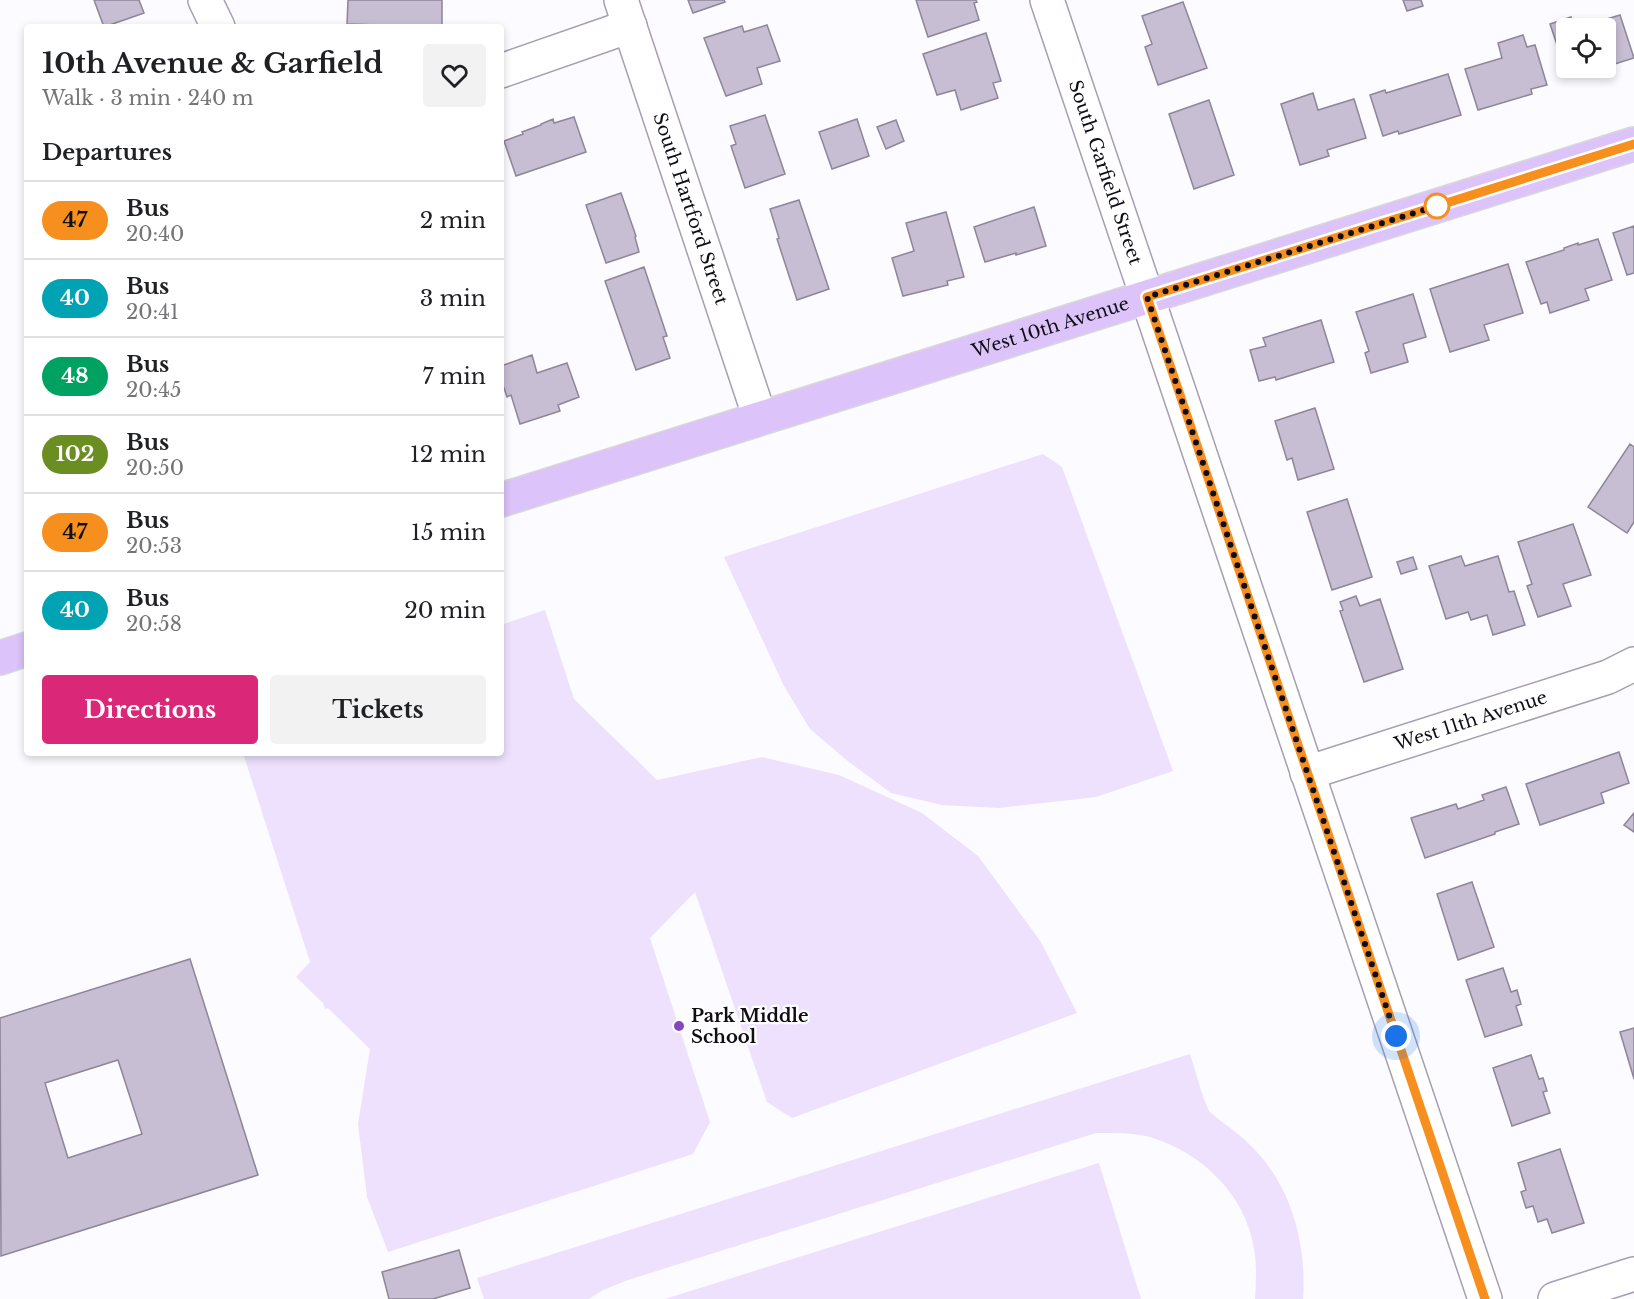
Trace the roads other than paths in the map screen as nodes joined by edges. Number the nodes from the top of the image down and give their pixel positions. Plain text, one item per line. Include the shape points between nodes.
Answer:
1 (205, 0) edge
2 (1047, 0) edge
3 (626, 13) edge
4 (217, 24) edge
5 (504, 70) edge
6 (1634, 144) edge
7 (1147, 297) junction
8 (760, 418) junction
9 (504, 499) edge
10 (24, 650) edge
11 (0, 658) edge
12 (1634, 664) edge
13 (1307, 773) junction
14 (1634, 1274) edge
15 (1485, 1299) edge
16 (1555, 1299) edge

1 - 4 street
2 - 7 street, South Garfield Street
3 - 5 street
3 - 8 street, South Hartford Street
6 - 7 main road, West 10th Avenue
7 - 8 main road, West 10th Avenue
7 - 13 street, South Garfield Street
8 - 9 main road, West 10th Avenue
10 - 11 main road
12 - 13 street, West 11th Avenue via 1608,677
13 - 15 street, South Garfield Street
14 - 16 street

